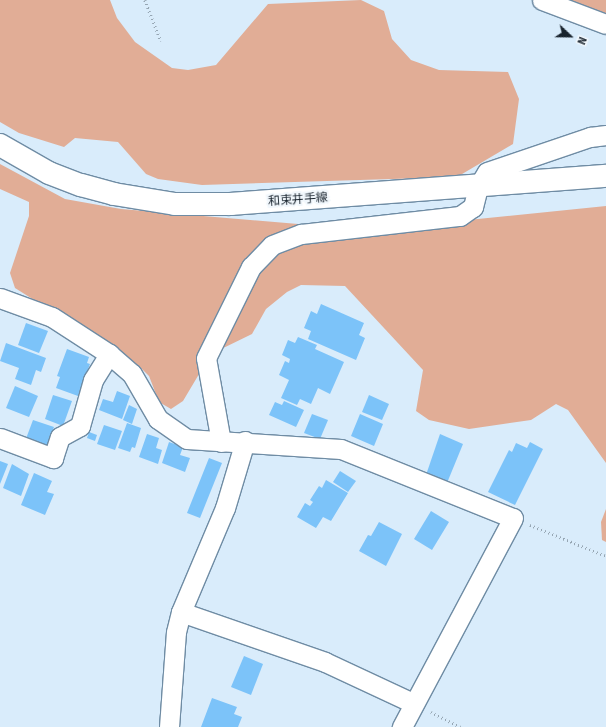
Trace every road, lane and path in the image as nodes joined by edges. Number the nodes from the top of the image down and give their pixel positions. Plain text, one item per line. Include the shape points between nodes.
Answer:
1 (145, 0) edge
2 (542, 0) edge
3 (606, 24) edge
4 (160, 41) dead end
5 (606, 135) edge
6 (0, 146) edge
7 (606, 176) edge
8 (478, 187) junction
9 (1, 304) edge
10 (109, 354) junction
11 (0, 438) edge
12 (246, 441) junction
13 (221, 442) junction
14 (512, 518) junction
15 (606, 556) edge
16 (181, 612) junction
17 (413, 703) junction
18 (169, 727) edge
19 (402, 727) edge
20 (460, 727) edge

1 - 4 path
2 - 3 street
5 - 8 street via 590,137 511,162 487,172
6 - 8 main road, 和束井手線 via 49,173 81,184 114,194 175,204 231,204
7 - 8 main road, 和束井手線
8 - 13 street via 473,207 460,216 301,234 272,245 251,267 206,358
9 - 10 street via 52,317
10 - 11 street via 92,380 80,426 60,437 53,458
10 - 13 street via 132,374 158,419 186,438
12 - 13 street
12 - 14 street via 341,449
12 - 16 street via 225,508
14 - 15 path
14 - 17 street
16 - 17 street via 324,662
16 - 18 street via 176,632
17 - 19 street
17 - 20 path

